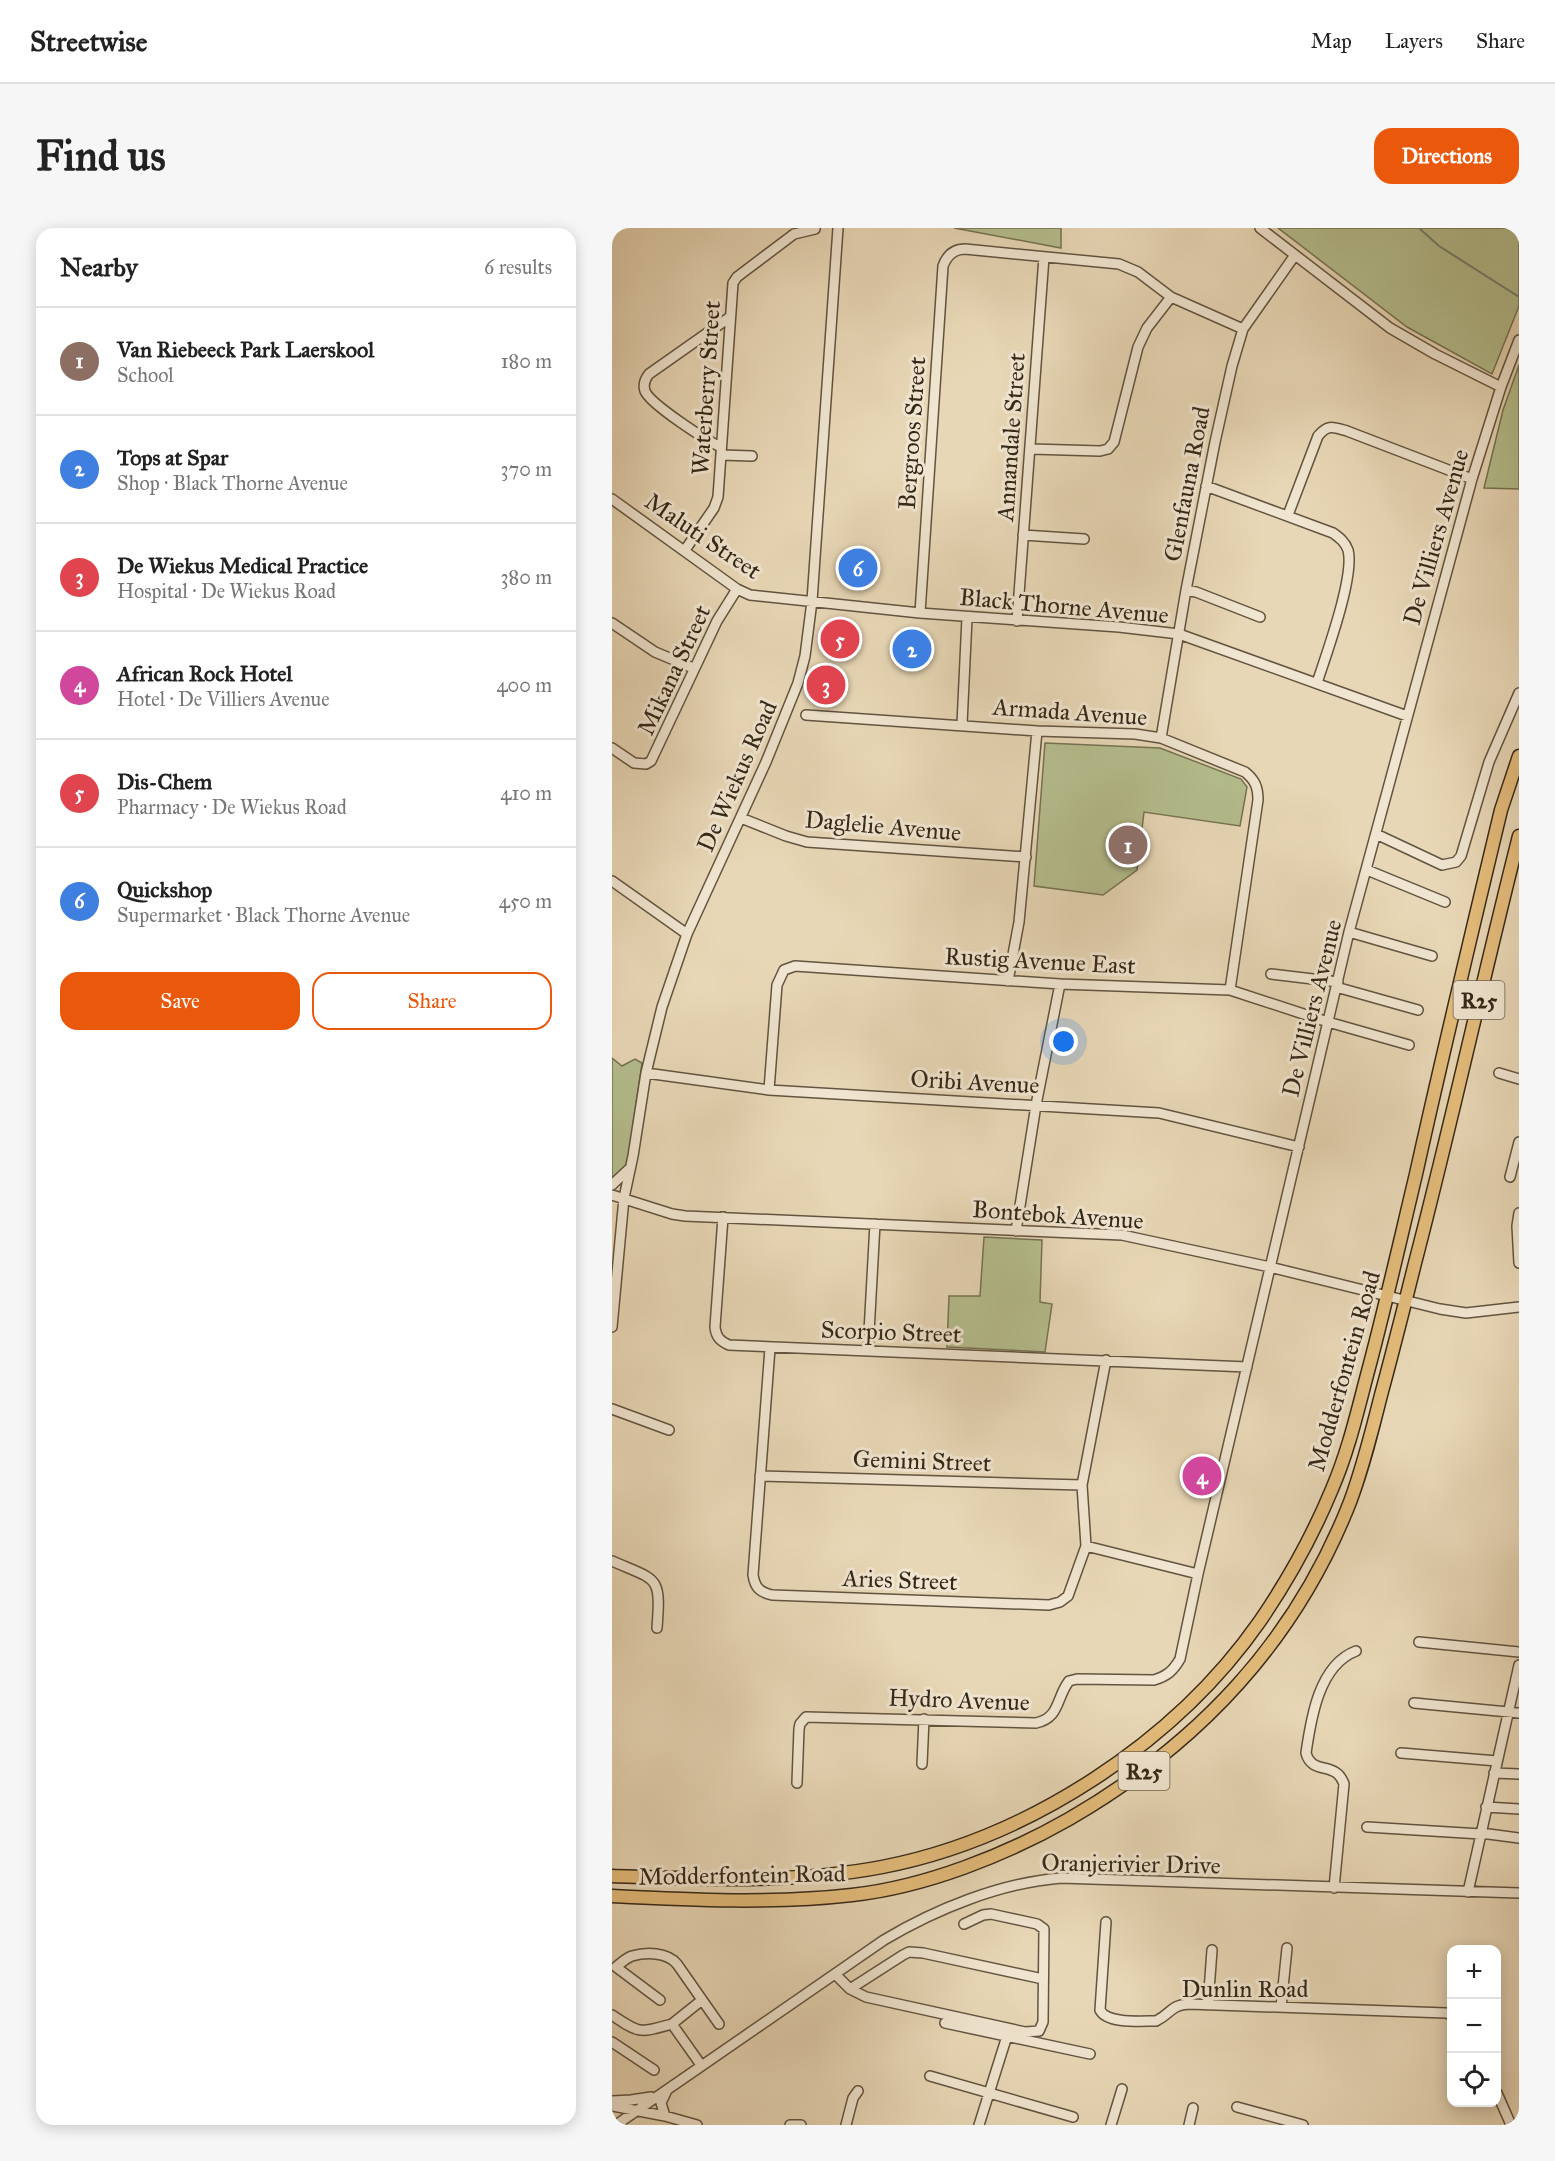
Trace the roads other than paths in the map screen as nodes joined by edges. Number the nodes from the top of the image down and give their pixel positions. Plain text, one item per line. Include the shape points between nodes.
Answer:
1 (838, 228) edge
2 (1260, 228) edge
3 (815, 229) edge
4 (1295, 255) junction
5 (1044, 257) junction
6 (1171, 297) junction
7 (730, 317) junction
8 (1243, 329) junction
9 (1519, 340) edge
10 (1501, 387) junction
11 (1031, 449) junction
12 (721, 451) junction
13 (752, 456) dead end
14 (1472, 479) junction
15 (1206, 486) junction
16 (612, 499) edge
17 (1288, 515) junction
18 (1023, 534) junction
19 (1084, 538) dead end
20 (685, 550) junction
21 (738, 589) junction
22 (1186, 590) junction
23 (812, 601) junction
24 (920, 614) junction
25 (1260, 617) dead end
26 (967, 618) junction
27 (1017, 621) junction
28 (612, 623) edge
29 (1179, 634) junction
30 (693, 668) junction
31 (1317, 682) junction
32 (1519, 693) edge
33 (806, 715) dead end
34 (1407, 716) junction
35 (962, 724) junction
36 (1037, 730) junction
37 (1161, 738) junction
38 (612, 748) edge
39 (1519, 756) edge
40 (741, 818) junction
41 (1376, 834) junction
42 (1519, 836) edge
43 (1026, 857) junction
44 (1367, 870) junction
45 (612, 881) edge
46 (1445, 902) dead end
47 (1349, 932) junction
48 (687, 934) junction
49 (1432, 956) dead end
50 (1271, 974) dead end
51 (1008, 981) junction
52 (1060, 984) junction
53 (1337, 984) junction
54 (1230, 990) junction
55 (1418, 1010) dead end
56 (1328, 1022) junction
57 (1409, 1045) dead end
58 (646, 1073) junction
59 (1499, 1073) dead end
60 (1519, 1079) edge
61 (769, 1090) junction
62 (1036, 1105) junction
63 (1519, 1142) edge
64 (1299, 1147) junction
65 (631, 1168) junction
66 (1510, 1177) dead end
67 (612, 1185) edge
68 (612, 1195) edge
69 (624, 1198) junction
70 (1519, 1213) edge
71 (723, 1217) junction
72 (875, 1224) junction
73 (1016, 1231) junction
74 (1519, 1263) edge
75 (1270, 1267) junction
76 (1388, 1296) junction
77 (1406, 1300) junction
78 (1519, 1307) edge
79 (612, 1327) edge
80 (770, 1348) junction
81 (868, 1350) junction
82 (1106, 1360) junction
83 (1247, 1367) junction
84 (612, 1409) edge
85 (669, 1430) dead end
86 (760, 1476) junction
87 (1082, 1485) junction
88 (1086, 1546) junction
89 (612, 1561) edge
90 (1198, 1574) junction
91 (657, 1628) dead end
92 (1419, 1642) dead end
93 (1356, 1651) dead end
94 (1519, 1652) edge
95 (1519, 1665) edge
96 (1154, 1680) joint
97 (1414, 1703) dead end
98 (1508, 1713) junction
99 (1519, 1713) edge
100 (924, 1719) junction
101 (1401, 1754) dead end
102 (1497, 1761) junction
103 (922, 1764) dead end
104 (1494, 1773) junction
105 (1519, 1774) edge
106 (797, 1783) dead end
107 (1486, 1807) junction
108 (1519, 1809) edge
109 (1367, 1827) dead end
110 (1481, 1834) junction
111 (1519, 1838) edge
112 (612, 1876) edge
113 (1334, 1888) junction
114 (1468, 1892) junction
115 (1519, 1893) edge
116 (612, 1896) edge
117 (1106, 1922) dead end
118 (963, 1924) dead end
119 (1287, 1948) dead end
120 (1212, 1950) dead end
121 (613, 1968) edge
122 (835, 1974) junction
123 (1043, 1979) junction
124 (850, 1989) junction
125 (660, 2000) dead end
126 (702, 2000) junction
127 (1208, 2005) junction
128 (1281, 2007) junction
129 (1447, 2013) edge
130 (612, 2015) edge
131 (945, 2023) dead end
132 (672, 2024) junction
133 (719, 2024) dead end
134 (1007, 2036) junction
135 (612, 2042) edge
136 (1090, 2054) dead end
137 (701, 2065) junction
138 (654, 2070) dead end
139 (930, 2076) dead end
140 (1122, 2089) dead end
141 (858, 2091) dead end
142 (663, 2093) junction
143 (989, 2094) junction
144 (612, 2101) edge
145 (1501, 2101) edge
146 (612, 2106) edge
147 (1237, 2107) dead end
148 (1194, 2108) dead end
149 (636, 2110) junction
150 (665, 2116) junction
151 (1073, 2117) dead end
152 (1293, 2124) edge
153 (616, 2125) edge
154 (697, 2125) edge
155 (790, 2125) edge
156 (801, 2125) edge
157 (846, 2125) edge
158 (979, 2125) edge
159 (1111, 2125) edge
160 (1189, 2125) edge
161 (1303, 2125) edge
162 (1511, 2125) edge

1 - 23 street, De Wiekus Road
2 - 4 street
3 - 7 street, Waterberry Street via 794,234 737,277
4 - 8 street, Glenfauna Road
4 - 10 street via 1390,328
5 - 6 street via 1119,264 1138,272
5 - 11 street, Annandale Street
5 - 24 street, Bergroos Street via 965,249 954,251 943,266
6 - 8 street
6 - 11 street via 1138,346 1112,446 1100,451
7 - 12 street, Waterberry Street
7 - 12 street via 649,374 644,383 656,403
8 - 15 street, Glenfauna Road
9 - 10 street, De Villiers Avenue
10 - 14 street, De Villiers Avenue
11 - 18 street, Annandale Street
12 - 13 street
12 - 20 street, Waterberry Street via 718,498
14 - 17 street via 1333,427 1318,436
14 - 34 street, De Villiers Avenue
15 - 17 street
15 - 22 street, Glenfauna Road
16 - 20 street, Maluti Street
17 - 31 street via 1333,533 1345,542 1349,553 1341,608
18 - 19 street
18 - 27 street, Annandale Street
20 - 21 street, Maluti Street
21 - 23 street, Maluti Street via 767,598
21 - 30 street, Mikana Street
22 - 25 street
22 - 29 street, Glenfauna Road
23 - 24 street, Black Thorne Avenue
23 - 40 street, De Wiekus Road via 806,657 798,683
24 - 26 street, Black Thorne Avenue
26 - 27 street, Black Thorne Avenue
26 - 35 street
27 - 29 street, Black Thorne Avenue
28 - 30 street via 655,652
29 - 31 street, Black Thorne Avenue
29 - 37 street, Glenfauna Road
30 - 38 street, Mikana Street via 651,761 634,763
31 - 34 street, Black Thorne Avenue
32 - 41 street via 1489,762 1456,862 1442,865
33 - 35 street, Armada Avenue
34 - 41 street, De Villiers Avenue
35 - 36 street, Armada Avenue
36 - 37 street, Armada Avenue
36 - 43 street
37 - 54 street, Armada Avenue via 1245,772 1258,788
39 - 76 main road, Modderfontein Road / R25 via 1501,810
40 - 43 street, Daglelie Avenue via 807,842
40 - 48 street, De Wiekus Road
41 - 44 street, De Villiers Avenue
42 - 77 main road, Modderfontein Road / R25
43 - 51 street
44 - 46 street
44 - 47 street, De Villiers Avenue
45 - 48 street
47 - 49 street
47 - 53 street, De Villiers Avenue
48 - 58 street, De Wiekus Road via 662,1007
50 - 53 street
51 - 52 street, Rustig Avenue East
51 - 61 street, Rustig Avenue East via 789,968 781,974 777,985
52 - 54 street, Rustig Avenue East
52 - 62 street
53 - 55 street
53 - 56 street, De Villiers Avenue
54 - 56 street, Rustig Avenue East
56 - 57 street, Rustig Avenue East
56 - 64 street, De Villiers Avenue
58 - 61 street, Oribi Avenue
58 - 65 street, De Wiekus Road
59 - 60 street
61 - 62 street, Oribi Avenue
62 - 64 street, Oribi Avenue via 1160,1113
62 - 73 street
63 - 66 street
64 - 75 street, De Villiers Avenue
65 - 67 street
65 - 69 street, De Wiekus Road
68 - 69 street, Bontebok Avenue
69 - 71 street, Bontebok Avenue via 672,1214
69 - 79 street, De Wiekus Road
70 - 74 street
71 - 72 street, Bontebok Avenue
71 - 80 street, Scorpio Street via 716,1335 729,1345
72 - 73 street, Bontebok Avenue
72 - 81 street
73 - 75 street, Bontebok Avenue via 1122,1235
75 - 76 street, Bontebok Avenue
75 - 83 street, De Villiers Avenue
76 - 77 street, Bontebok Avenue
76 - 112 main road, Modderfontein Road / R25 via 1337,1477 1287,1579 1229,1661 1185,1707 1127,1755 1062,1799 1020,1821 975,1840 882,1867 785,1878
77 - 78 street, Bontebok Avenue via 1466,1312
77 - 116 main road, Modderfontein Road / R25 via 1367,1451 1332,1544 1277,1637 1247,1675 1155,1764 1040,1836 904,1885 855,1895 785,1900
80 - 81 street, Scorpio Street
80 - 86 street
81 - 82 street, Scorpio Street
82 - 83 street, Scorpio Street
82 - 87 street
83 - 90 street, De Villiers Avenue
84 - 85 street
86 - 87 street, Gemini Street
86 - 88 street, Aries Street via 753,1575 758,1590 772,1595 1049,1605 1068,1596
87 - 88 street
88 - 90 street
89 - 91 street via 655,1582 659,1601
90 - 96 street, De Villiers Avenue via 1179,1659 1174,1669
92 - 94 street
93 - 113 street via 1343,1659 1323,1685 1306,1753 1313,1765 1336,1771 1344,1784
95 - 98 street
96 - 100 street, Hydro Avenue via 1077,1679 1065,1687 1052,1715 1036,1723
97 - 98 street
98 - 99 street
98 - 102 street
100 - 103 street
100 - 106 street, Hydro Avenue via 806,1717 800,1724
101 - 102 street
102 - 104 street
104 - 105 street
104 - 107 street
107 - 108 street
107 - 110 street
109 - 110 street
110 - 111 street
110 - 114 street
113 - 114 street, Oranjerivier Drive
113 - 122 street, Oranjerivier Drive via 1061,1878 1030,1882 910,1924
114 - 115 street, Oranjerivier Drive
117 - 127 street, Dunlin Road via 1100,2005 1103,2015 1156,2022 1179,2004
118 - 123 street via 991,1914 1041,1926 1045,1932
119 - 128 street
120 - 127 street
121 - 125 street
121 - 126 street via 632,1956 669,1956
122 - 124 street
122 - 137 street, Oranjerivier Drive
123 - 124 street via 909,1952
123 - 124 street via 1043,2022 1039,2031 1034,2032 866,1997
126 - 132 street
126 - 133 street
127 - 128 street, Dunlin Road
128 - 129 street, Dunlin Road
130 - 132 street via 641,2032
131 - 134 street
132 - 137 street
134 - 136 street
134 - 143 street
135 - 138 street
137 - 142 street, Oranjerivier Drive
139 - 143 street
140 - 159 street
141 - 157 street
142 - 144 street
142 - 149 street, Oranjerivier Drive
142 - 150 street
143 - 151 street
143 - 158 street
145 - 162 street
146 - 149 street
147 - 152 street
148 - 160 street
149 - 150 street
149 - 153 street, Oranjerivier Drive
150 - 154 street
152 - 161 street
155 - 156 street

